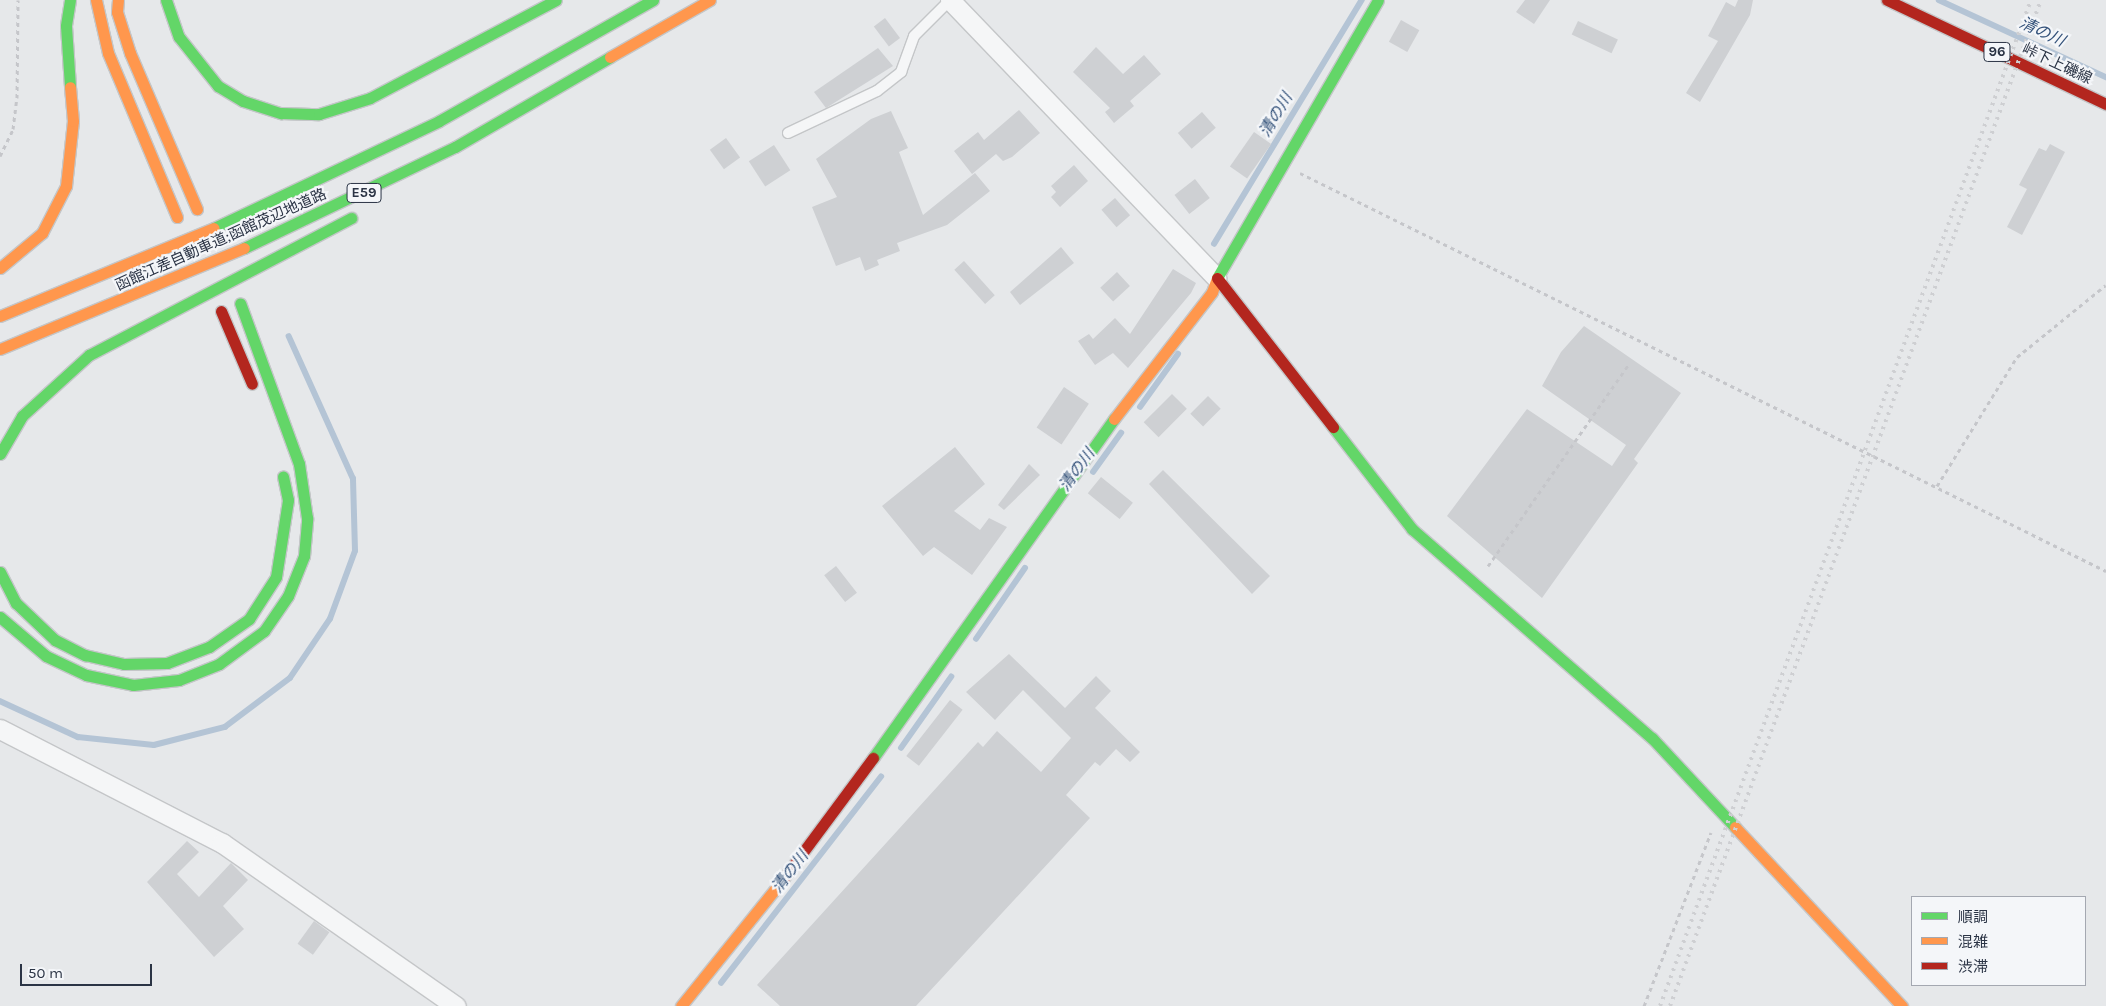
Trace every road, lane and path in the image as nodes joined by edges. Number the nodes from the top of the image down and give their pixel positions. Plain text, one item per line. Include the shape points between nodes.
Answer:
1 (18, 0) edge
2 (70, 0) edge
3 (96, 0) edge
4 (118, 0) edge
5 (166, 0) edge
6 (556, 0) edge
7 (653, 0) edge
8 (710, 0) edge
9 (950, 0) edge
10 (1378, 0) edge
11 (1887, 0) edge
12 (591, 72) junction
13 (2106, 104) edge
14 (788, 133) dead end
15 (0, 156) edge
16 (1281, 164) junction
17 (409, 184) dead end
18 (197, 209) dead end
19 (359, 214) dead end
20 (177, 217) dead end
21 (0, 268) edge
22 (1217, 278) junction
23 (2106, 285) edge
24 (240, 303) dead end
25 (221, 311) dead end
26 (0, 316) edge
27 (0, 349) edge
28 (1629, 364) dead end
29 (257, 396) dead end
30 (0, 454) edge
31 (281, 467) dead end
32 (1937, 486) junction
33 (2106, 571) edge
34 (0, 572) edge
35 (1474, 582) junction
36 (0, 617) edge
37 (0, 729) edge
38 (1721, 809) junction
39 (456, 1006) edge
40 (681, 1006) edge
41 (1644, 1006) edge
42 (1902, 1006) edge

1 - 15 path via 17,98 13,129
2 - 21 main road via 66,26 73,121 66,186 42,233
3 - 20 main road via 108,53
4 - 18 main road via 117,12 130,53
5 - 6 main road via 179,37 218,86 243,101 281,113 319,114 370,98
7 - 26 main road, 函館江差自動車道;函館茂辺地道路 / E59 via 439,121 321,180 130,266
8 - 12 main road, 函館江差自動車道;函館茂辺地道路 / E59
9 - 14 lane via 914,36 901,72 877,91
9 - 22 street
10 - 16 main road
11 - 13 main road, 峠下上磯線 / 96
12 - 17 main road
12 - 27 main road, 函館江差自動車道;函館茂辺地道路 / E59 via 334,208 142,293
16 - 22 main road
16 - 32 path
19 - 30 main road via 89,355 22,416
22 - 35 main road via 1384,498 1412,529
22 - 40 main road via 1212,292 1157,357 822,831
23 - 32 path via 2017,357
24 - 36 main road via 299,464 307,518 304,556 288,596 264,631 219,664 179,680 132,685 86,675 46,656
25 - 29 main road
28 - 35 path
31 - 34 main road via 288,500 276,578 249,618 209,647 176,660 124,664 85,655 55,640 16,602
32 - 33 path
35 - 38 main road via 1652,738
37 - 39 street via 222,843
38 - 41 path
38 - 42 main road

